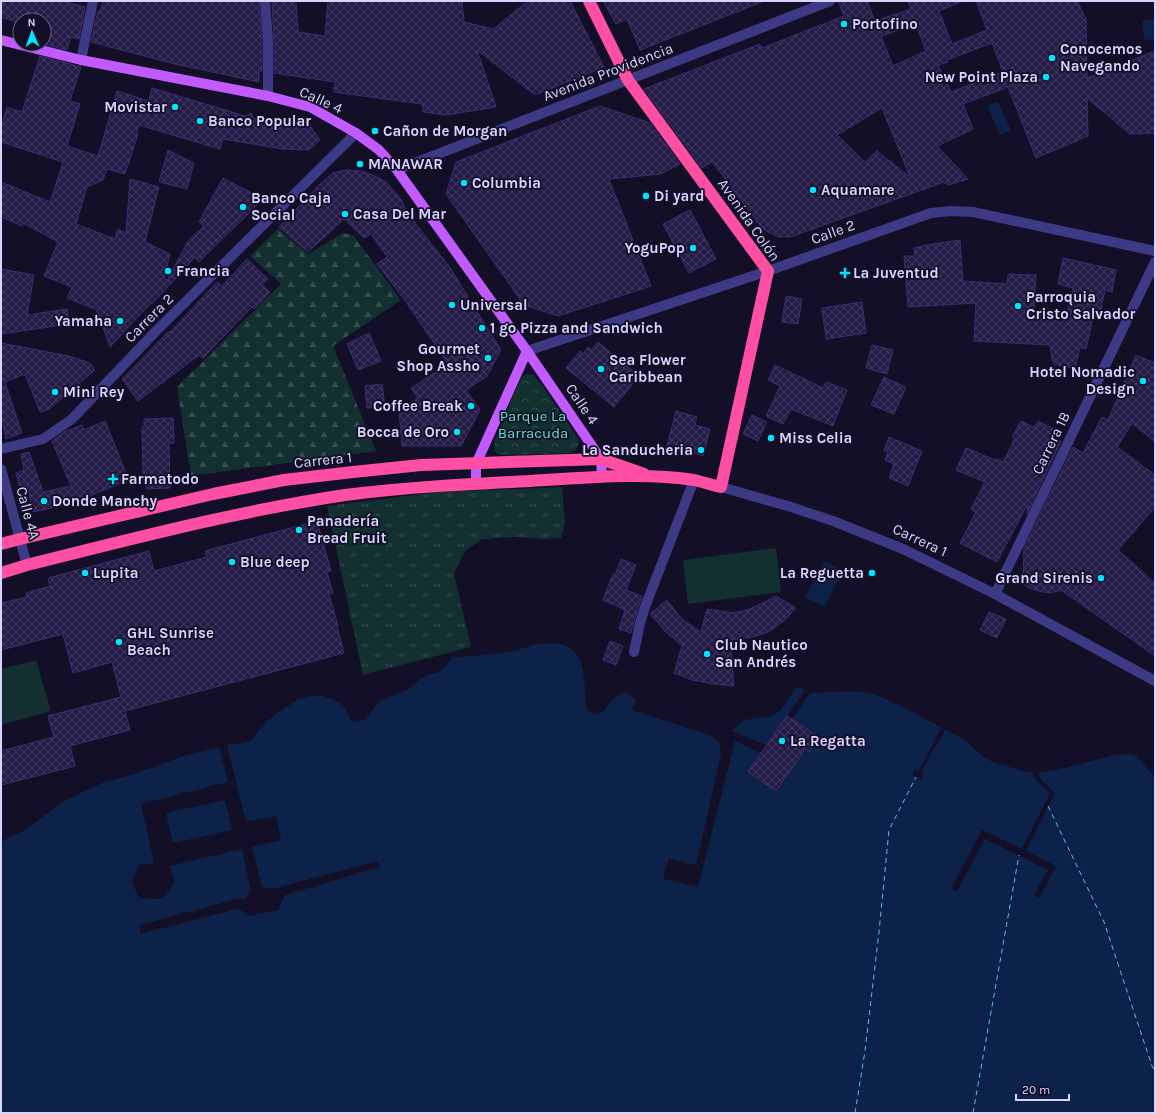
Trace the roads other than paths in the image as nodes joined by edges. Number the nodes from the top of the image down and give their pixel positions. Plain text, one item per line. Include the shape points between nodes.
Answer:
1 (93, 1) edge
2 (264, 1) edge
3 (589, 1) edge
4 (830, 1) edge
5 (1, 40) edge
6 (81, 60) junction
7 (628, 80) junction
8 (268, 96) junction
9 (356, 133) junction
10 (397, 170) junction
11 (1155, 251) edge
12 (1155, 262) edge
13 (768, 271) junction
14 (527, 351) junction
15 (1, 449) edge
16 (601, 459) junction
17 (476, 464) junction
18 (1, 470) edge
19 (653, 476) junction
20 (602, 477) junction
21 (694, 480) junction
22 (476, 484) junction
23 (721, 487) junction
24 (20, 539) junction
25 (1, 544) edge
26 (28, 565) junction
27 (1, 573) edge
28 (994, 594) junction
29 (634, 652) dead end
30 (1155, 681) edge

1 - 6 street
2 - 8 street via 268,42
3 - 7 highway, Avenida Colón
4 - 7 street, Avenida Providencia
5 - 6 main road, Calle 4
6 - 8 main road, Calle 4
7 - 10 street, Avenida Providencia
7 - 13 highway, Avenida Colón
8 - 9 main road, Calle 4 via 310,107
9 - 10 main road, Calle 4 via 379,150
9 - 15 street, Carrera 2 via 158,330 72,420 43,439
10 - 14 main road, Calle 4
11 - 13 street, Calle 2 via 973,212 951,211 931,213
12 - 28 street, Carrera 1B
13 - 14 street, Calle 2
13 - 23 highway, Avenida Colón
14 - 16 main road, Calle 4
14 - 17 main road
16 - 17 highway, Carrera 1
16 - 19 highway, Carrera 1
16 - 20 main road
17 - 22 main road
17 - 24 highway, Carrera 1 via 421,465 284,480
18 - 24 street, Calle 4A
19 - 20 highway, Carrera 1
19 - 21 highway, Carrera 1
20 - 22 highway, Carrera 1
21 - 23 highway, Carrera 1
21 - 29 street via 645,607
22 - 26 highway, Carrera 1 via 345,495 290,504
23 - 28 street, Carrera 1 via 784,504 833,521 903,549
24 - 25 highway, Carrera 1
24 - 26 street, Calle 4A
26 - 27 highway, Carrera 1
28 - 30 street, Carrera 1

